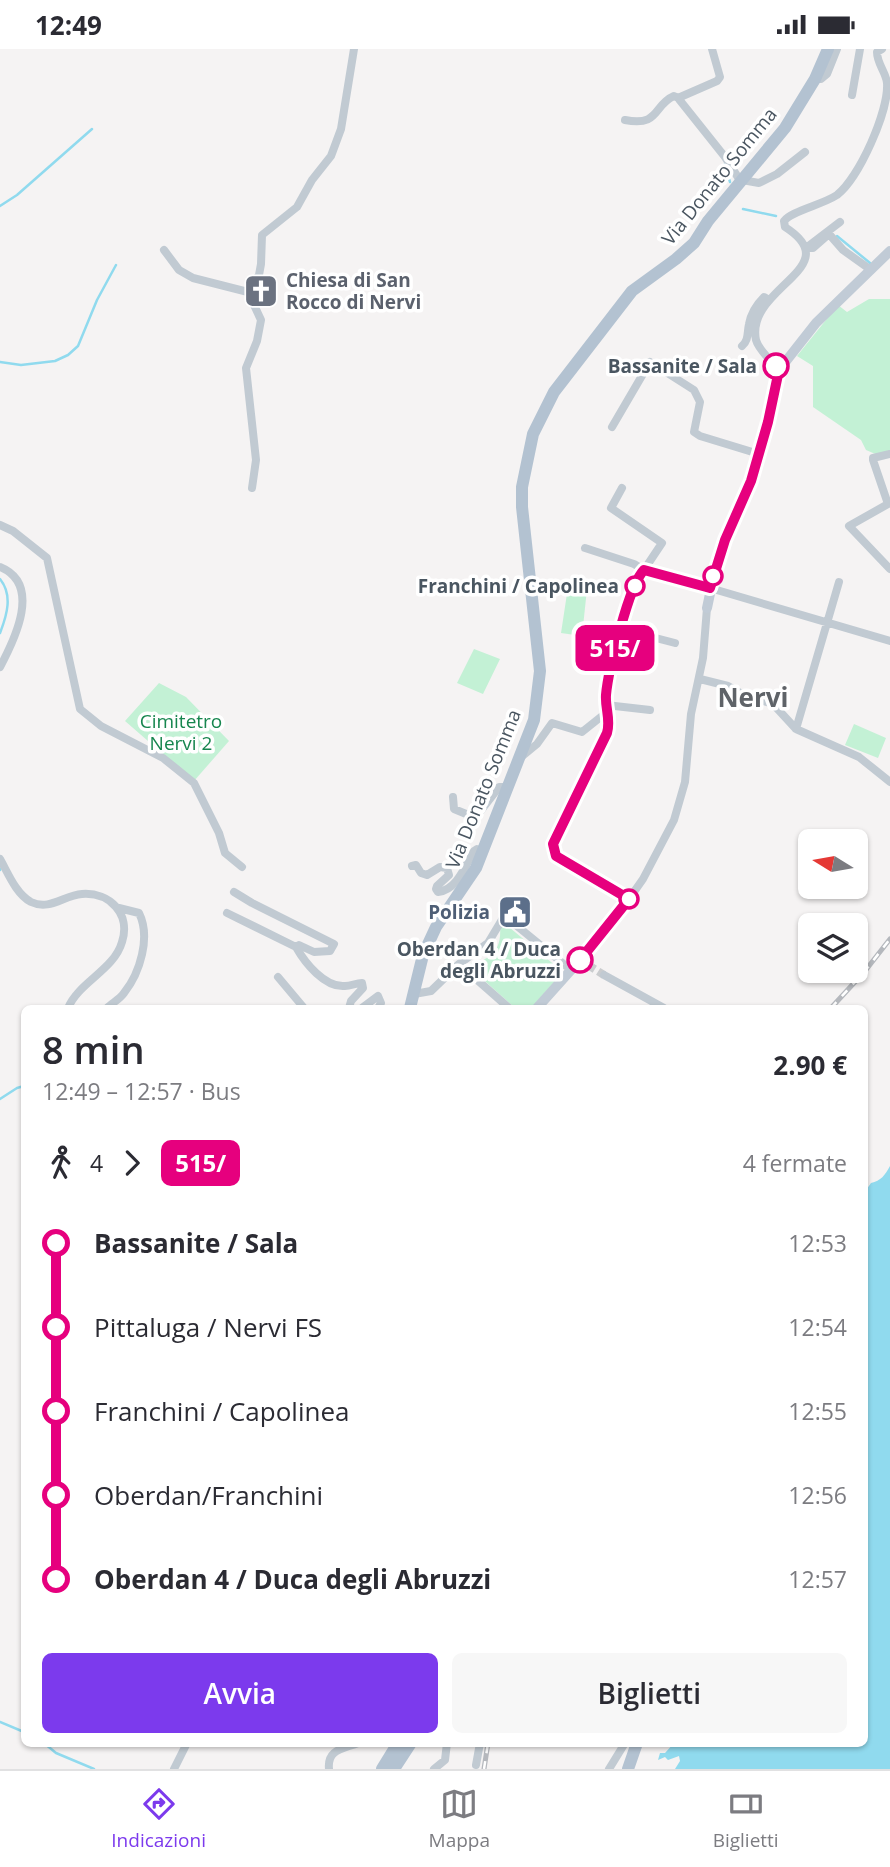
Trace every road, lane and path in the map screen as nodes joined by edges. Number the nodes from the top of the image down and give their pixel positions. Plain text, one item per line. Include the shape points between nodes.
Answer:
1 (354, 49) edge
2 (712, 49) edge
3 (828, 49) edge
4 (837, 49) edge
5 (860, 49) edge
6 (882, 49) edge
7 (815, 79) junction
8 (852, 95) dead end
9 (678, 98) junction
10 (625, 120) dead end
11 (805, 152) dead end
12 (741, 181) junction
13 (840, 222) dead end
14 (806, 249) junction
15 (164, 250) dead end
16 (890, 251) edge
17 (870, 270) junction
18 (247, 292) junction
19 (769, 300) junction
20 (742, 347) dead end
21 (779, 370) junction
22 (612, 426) dead end
23 (759, 454) junction
24 (890, 454) edge
25 (252, 488) dead end
26 (622, 488) dead end
27 (0, 525) edge
28 (585, 548) dead end
29 (0, 567) edge
30 (890, 569) edge
31 (649, 571) junction
32 (839, 582) dead end
33 (708, 587) junction
34 (707, 608) joint
35 (827, 623) junction
36 (621, 629) junction
37 (890, 641) edge
38 (675, 643) dead end
39 (581, 647) dead end
40 (613, 658) junction
41 (0, 667) edge
42 (700, 679) junction
43 (606, 709) junction
44 (650, 710) dead end
45 (796, 729) junction
46 (520, 758) junction
47 (890, 782) edge
48 (509, 787) junction
49 (453, 797) dead end
50 (483, 852) junction
51 (0, 859) edge
52 (412, 866) dead end
53 (242, 867) dead end
54 (5, 873) edge
55 (234, 892) dead end
56 (629, 899) junction
57 (118, 908) junction
58 (227, 913) dead end
59 (296, 947) junction
60 (459, 964) junction
61 (571, 970) junction
62 (604, 975) tunnel mouth
63 (278, 977) dead end
64 (414, 994) junction
65 (70, 1005) edge
66 (110, 1005) edge
67 (301, 1005) edge
68 (350, 1005) edge
69 (366, 1005) edge
70 (380, 1005) edge
71 (411, 1005) edge
72 (506, 1005) edge
73 (540, 1005) edge
74 (659, 1005) edge
75 (185, 1747) edge
76 (343, 1747) edge
77 (402, 1747) edge
78 (403, 1747) edge
79 (447, 1747) edge
80 (479, 1747) edge
81 (623, 1747) edge
82 (636, 1747) edge
83 (630, 1764) edge
84 (476, 1765) dead end
85 (174, 1769) edge
86 (329, 1769) edge
87 (382, 1769) edge
88 (394, 1769) edge
89 (434, 1769) edge
90 (609, 1769) edge

1 - 18 street via 341,129 331,156 297,207 262,235 259,275
2 - 9 street via 720,77
3 - 7 main road, Via Donato Somma
4 - 7 street via 827,74
5 - 8 street
6 - 14 street via 877,59 887,81 880,121 851,180 835,196 788,215 784,221
7 - 12 main road, Via Donato Somma via 785,128
9 - 10 street via 668,99 654,117
9 - 12 street
11 - 12 street via 760,183
12 - 46 main road, Via Donato Somma via 694,243 621,304 554,392 533,434 522,507 540,684 534,720
13 - 14 street
14 - 17 street via 830,235
14 - 19 street via 797,274
15 - 18 street via 179,270 193,278
16 - 17 street
17 - 21 street via 816,323
18 - 25 street via 261,320 246,368 256,460
19 - 20 street via 764,297 756,305
19 - 21 street via 759,312 757,343
21 - 23 street
22 - 23 street via 650,362 694,390 700,402 694,432
23 - 33 street
24 - 30 street via 873,458 888,503 849,526
26 - 31 street via 611,508 662,543
27 - 53 street via 47,558 80,709 101,726 163,758 194,783 225,853
28 - 31 street
29 - 41 street via 18,582 22,619
31 - 33 street
31 - 36 street via 636,582
32 - 35 street
33 - 34 street
33 - 35 street
34 - 42 street
35 - 37 street
35 - 45 street
36 - 38 street
36 - 40 street
39 - 40 street
40 - 43 street
42 - 45 street via 773,704
42 - 56 street via 691,714 686,776 674,820
43 - 44 street
43 - 46 street via 582,732 552,723
43 - 56 street via 607,733 553,850
45 - 47 street via 859,757
46 - 48 main road, Via Donato Somma
48 - 49 street via 499,787 471,816 454,809
48 - 50 main road, Via Donato Somma
50 - 52 street via 474,851 454,884 443,892 436,886 449,876 447,868 427,875
50 - 64 main road, Via Donato Somma via 429,941
51 - 54 street
54 - 57 street via 21,895 38,905 86,894 106,898
55 - 59 street via 334,944 330,951
56 - 61 street via 584,963
57 - 65 street via 122,945
57 - 66 street via 139,913 144,954 124,993
58 - 59 street
59 - 68 street via 332,985 362,983
60 - 61 street via 488,943 504,917
60 - 64 street via 431,991
60 - 72 street
61 - 73 street
62 - 74 street
63 - 67 street
64 - 71 main road, Via Donato Somma
69 - 70 street via 379,996
75 - 85 street
76 - 86 street via 331,1754
77 - 87 main road
78 - 88 main road
79 - 89 street via 445,1760
80 - 84 street
81 - 90 street
82 - 83 main road

